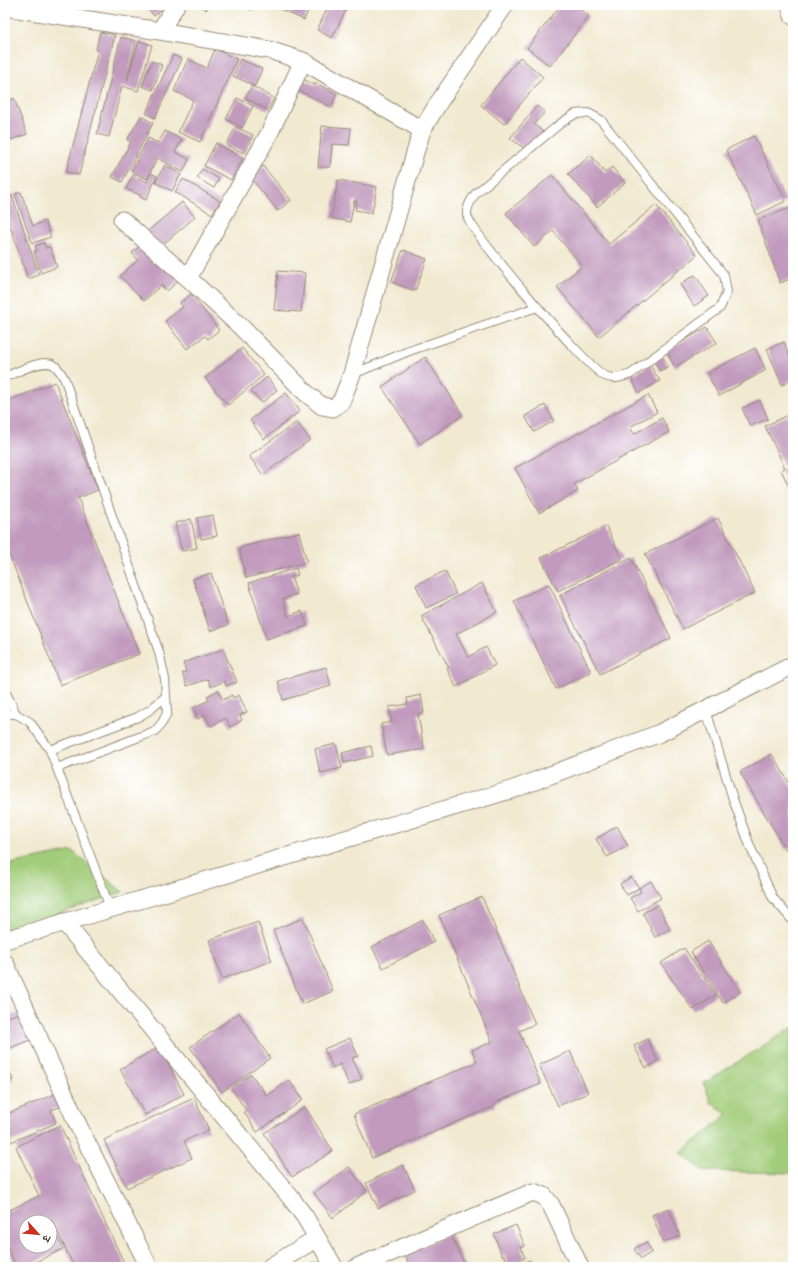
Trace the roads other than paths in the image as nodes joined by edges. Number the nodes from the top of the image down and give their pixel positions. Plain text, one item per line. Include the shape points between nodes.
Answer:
1 (176, 5) edge
2 (505, 5) edge
3 (790, 5) edge
4 (5, 7) edge
5 (793, 16) edge
6 (160, 31) junction
7 (303, 61) junction
8 (422, 130) junction
9 (122, 220) dead end
10 (188, 278) junction
11 (537, 307) junction
12 (352, 374) junction
13 (5, 377) edge
14 (793, 665) edge
15 (5, 691) edge
16 (165, 697) junction
17 (706, 710) junction
18 (5, 714) edge
19 (16, 714) junction
20 (50, 750) junction
21 (57, 768) junction
22 (110, 908) junction
23 (792, 920) edge
24 (64, 922) junction
25 (5, 940) edge
26 (5, 963) edge
27 (317, 1238) junction
28 (149, 1267) edge
29 (270, 1267) edge
30 (334, 1267) edge
31 (357, 1267) edge
32 (580, 1267) edge

1 - 6 street
2 - 8 street
3 - 5 street
4 - 6 street via 64,13
6 - 7 street via 269,50
7 - 8 street
7 - 10 street via 269,134
8 - 12 street
9 - 10 street
10 - 12 street via 322,406 333,408 341,402
11 - 11 lane via 593,367 605,376 617,378 631,374 720,308 727,292 724,275 601,120 588,113 574,114 561,123 476,193 469,204 467,215 475,230
11 - 12 lane
13 - 16 lane via 41,362 52,364 65,380 159,652 165,679
14 - 17 street
15 - 19 lane
16 - 20 lane via 138,716
16 - 21 lane via 167,713 155,731
17 - 22 street via 660,733 514,789
17 - 23 lane via 750,846 773,898
18 - 19 lane
19 - 20 lane via 30,722
20 - 21 lane
21 - 22 lane
22 - 24 street
24 - 25 street
24 - 27 street via 291,1198
26 - 28 street via 79,1127
27 - 29 street
27 - 30 street
31 - 32 street via 533,1192 544,1196 551,1205

